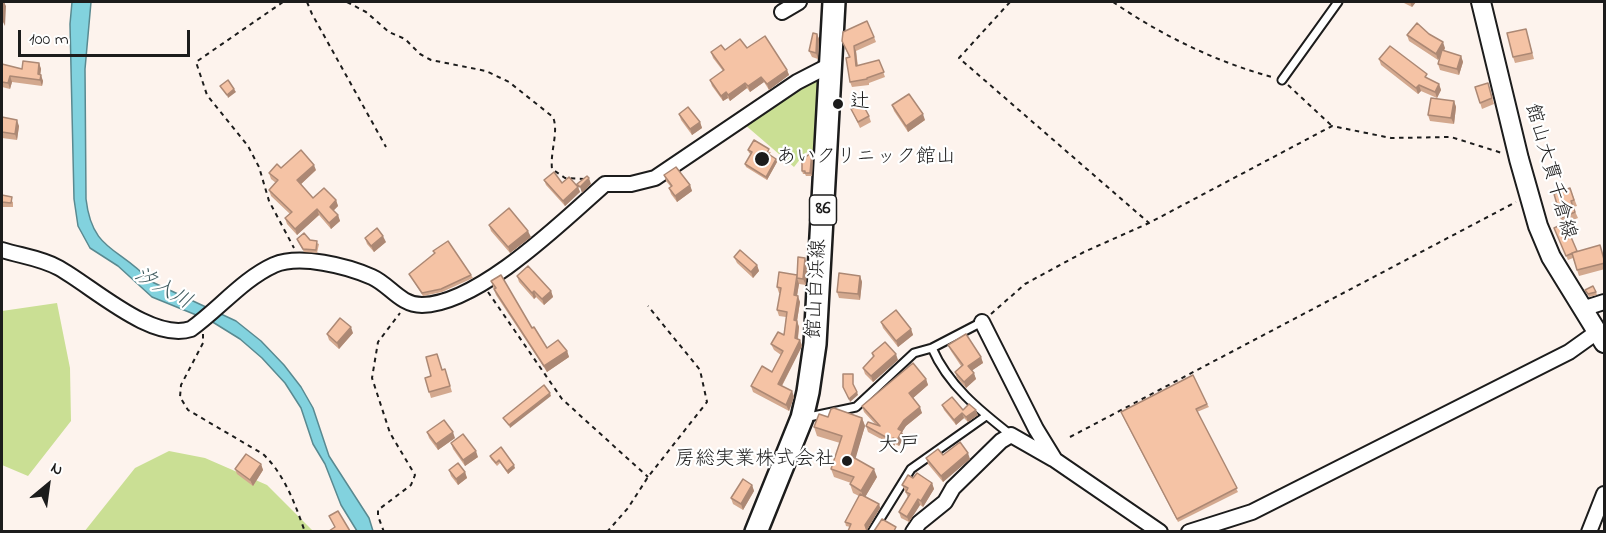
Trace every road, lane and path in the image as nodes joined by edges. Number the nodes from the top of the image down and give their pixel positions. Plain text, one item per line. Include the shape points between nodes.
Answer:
1 (283, 2) edge
2 (307, 2) edge
3 (347, 2) edge
4 (799, 2) edge
5 (834, 2) edge
6 (1010, 2) edge
7 (1113, 2) edge
8 (1338, 2) edge
9 (1482, 2) edge
10 (782, 12) dead end
11 (832, 64) junction
12 (1282, 80) junction
13 (1332, 126) junction
14 (386, 147) dead end
15 (1520, 159) junction
16 (605, 184) junction
17 (1529, 195) junction
18 (1149, 223) junction
19 (2, 250) edge
20 (302, 261) junction
21 (481, 282) junction
22 (406, 302) junction
23 (1605, 302) edge
24 (648, 306) dead end
25 (1582, 309) junction
26 (982, 322) junction
27 (200, 323) junction
28 (1601, 337) edge
29 (932, 348) junction
30 (987, 416) junction
31 (802, 418) junction
32 (1011, 435) junction
33 (1070, 437) dead end
34 (1055, 460) junction
35 (648, 477) junction
36 (1605, 494) edge
37 (305, 531) edge
38 (384, 531) edge
39 (607, 531) edge
40 (756, 531) edge
41 (872, 531) edge
42 (913, 531) edge
43 (1160, 531) edge
44 (1189, 531) edge
45 (1589, 531) edge

1 - 20 path via 196,62 207,95 249,146 269,201
2 - 14 path
3 - 16 path via 431,60 486,71 509,81 553,117 556,124 552,169 565,178
4 - 10 street
5 - 11 main road, 館山白浜線 / 86
6 - 18 path via 959,58
7 - 12 path via 1145,24 1239,68
8 - 12 lane
9 - 15 main road, 館山大貫千倉線
11 - 16 street via 797,82 655,178 631,184
11 - 31 main road, 館山白浜線 / 86 via 815,344
12 - 13 path
13 - 15 path via 1391,138 1451,136
13 - 18 path
15 - 17 main road, 館山大貫千倉線
16 - 21 street via 512,264
17 - 25 main road, 館山大貫千倉線 via 1551,257
17 - 33 path
18 - 26 path via 1025,284
19 - 27 street via 59,268 131,315 162,329 182,332
20 - 22 street via 344,267 374,277
20 - 27 street via 279,263 266,270
21 - 22 street via 438,303
21 - 35 path via 562,399
22 - 38 path via 378,342 372,378 390,433 415,475 411,485 378,510
23 - 25 street
24 - 35 path via 700,370 707,402
25 - 28 main road, 館山大貫千倉線
26 - 29 lane
26 - 34 street
27 - 37 path via 203,343 181,385 180,398 188,410 272,463 290,493
28 - 44 street via 1252,512
29 - 30 lane via 953,383
29 - 31 lane via 915,353 856,407
30 - 32 lane
30 - 41 lane via 911,469
31 - 40 main road, 館山白浜線 / 86
32 - 34 street
32 - 42 street
34 - 43 street
35 - 39 path
36 - 45 street

